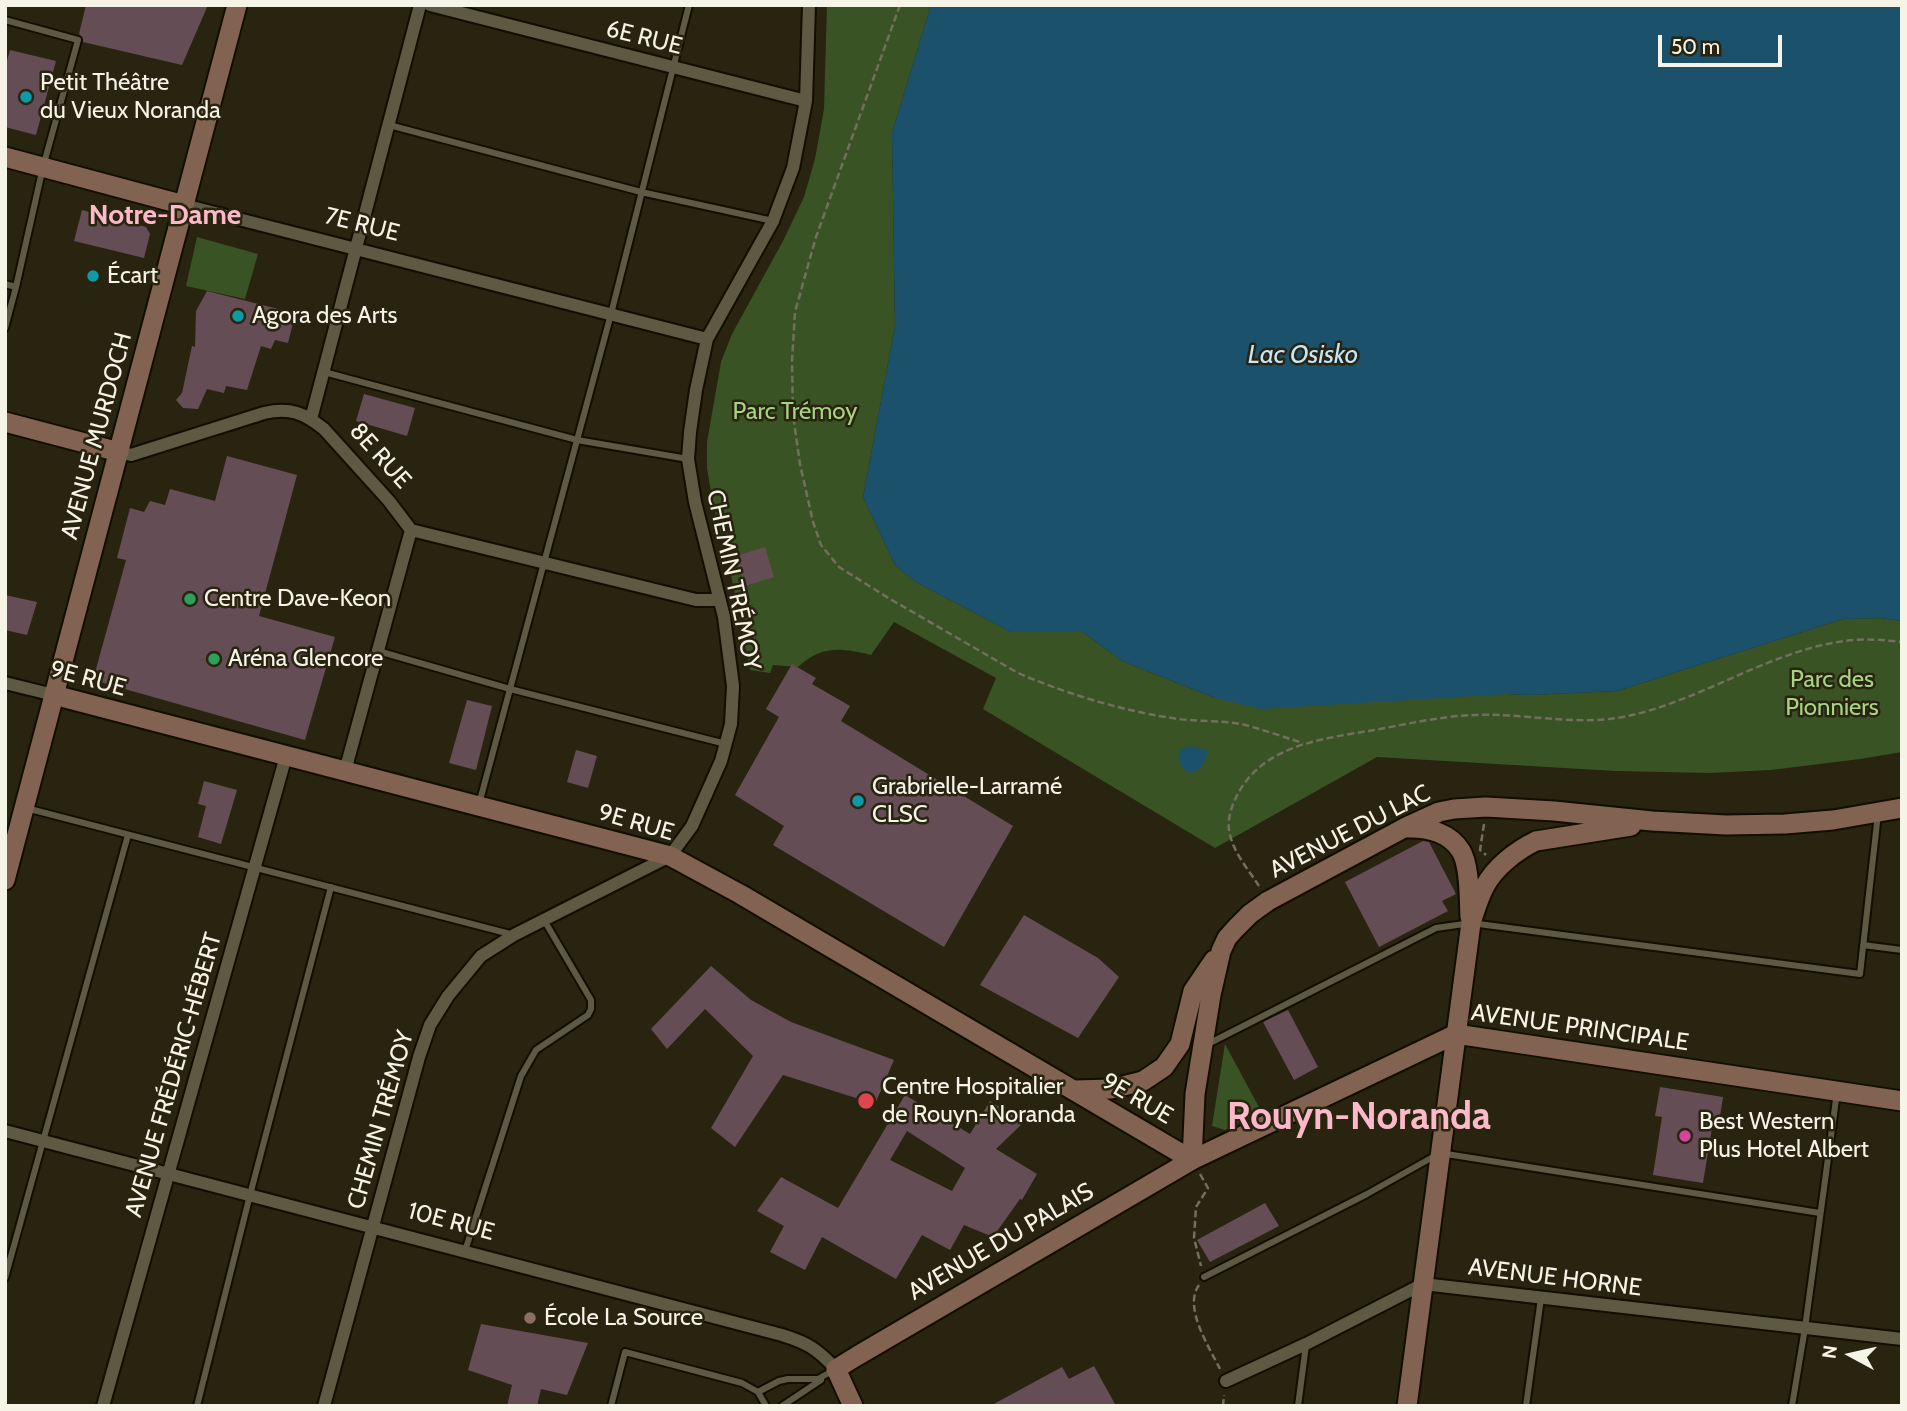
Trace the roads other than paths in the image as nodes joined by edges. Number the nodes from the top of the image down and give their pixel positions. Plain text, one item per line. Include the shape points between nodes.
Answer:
1 (237, 5) edge
2 (420, 5) edge
3 (430, 5) edge
4 (689, 5) edge
5 (810, 5) edge
6 (5, 20) edge
7 (672, 67) junction
8 (806, 101) junction
9 (389, 125) junction
10 (5, 157) edge
11 (43, 167) junction
12 (641, 192) junction
13 (184, 205) junction
14 (773, 221) junction
15 (356, 249) junction
16 (5, 284) edge
17 (16, 287) junction
18 (611, 314) junction
19 (5, 328) edge
20 (707, 339) junction
21 (324, 372) junction
22 (311, 419) junction
23 (5, 422) edge
24 (577, 440) junction
25 (119, 452) junction
26 (688, 459) junction
27 (411, 530) junction
28 (544, 563) junction
29 (719, 600) junction
30 (378, 651) junction
31 (5, 683) edge
32 (510, 689) junction
33 (54, 695) junction
34 (726, 744) junction
35 (286, 756) junction
36 (345, 771) junction
37 (479, 806) junction
38 (24, 808) junction
39 (1902, 808) edge
40 (1878, 813) junction
41 (1653, 821) junction
42 (1404, 828) junction
43 (128, 835) junction
44 (670, 856) junction
45 (254, 867) junction
46 (5, 880) edge
47 (331, 887) junction
48 (544, 920) junction
49 (1471, 923) junction
50 (514, 935) junction
51 (1863, 945) junction
52 (1902, 950) edge
53 (1221, 951) junction
54 (1456, 1034) junction
55 (1203, 1046) junction
56 (1073, 1090) junction
57 (1838, 1091) junction
58 (1902, 1101) edge
59 (5, 1131) edge
60 (43, 1141) junction
61 (1440, 1153) junction
62 (1192, 1160) junction
63 (168, 1174) junction
64 (250, 1195) junction
65 (1820, 1213) junction
66 (373, 1227) junction
67 (465, 1251) junction
68 (1204, 1277) road end
69 (5, 1278) edge
70 (1423, 1284) junction
71 (1541, 1298) junction
72 (1805, 1328) junction
73 (1902, 1339) edge
74 (1306, 1344) junction
75 (836, 1369) junction
76 (1226, 1381) road end
77 (758, 1392) junction
78 (103, 1406) edge
79 (197, 1406) edge
80 (324, 1406) edge
81 (611, 1406) edge
82 (766, 1406) edge
83 (782, 1406) edge
84 (853, 1406) edge
85 (1298, 1406) edge
86 (1407, 1406) edge
87 (1526, 1406) edge
88 (1792, 1406) edge

1 - 13 street, AVENUE MURDOCH
2 - 9 street
3 - 7 street, 6E RUE
4 - 7 lane
5 - 8 street, CHEMIN TRÉMOY
6 - 11 lane via 78,40
7 - 8 street, 6E RUE
7 - 12 lane
8 - 14 street, CHEMIN TRÉMOY via 793,168
9 - 12 lane
9 - 15 street
10 - 11 street, 7E RUE
11 - 13 street, 7E RUE
11 - 17 lane
12 - 14 lane
12 - 18 lane
13 - 15 street, 7E RUE
13 - 25 street, AVENUE MURDOCH
14 - 20 street, CHEMIN TRÉMOY
15 - 18 street, 7E RUE
15 - 21 street
16 - 17 lane
17 - 19 lane
18 - 20 street, 7E RUE
18 - 24 lane
20 - 26 street, CHEMIN TRÉMOY
21 - 22 street
21 - 24 lane
22 - 25 street, 8E RUE via 294,411 274,411 131,455
22 - 27 street, 8E RUE
23 - 25 street, 8E RUE
24 - 26 lane
24 - 28 lane
25 - 33 street, AVENUE MURDOCH
26 - 29 street, CHEMIN TRÉMOY
27 - 28 street
27 - 30 street
28 - 29 street via 696,600
28 - 32 lane
29 - 34 street, CHEMIN TRÉMOY via 733,686
30 - 32 lane
30 - 36 street
31 - 33 street, 9E RUE
32 - 34 lane
32 - 37 lane
33 - 35 street, 9E RUE
33 - 38 street, AVENUE MURDOCH
34 - 44 street, CHEMIN TRÉMOY via 692,826
35 - 36 street, 9E RUE
35 - 45 street, AVENUE FRÉDÉRIC-HÉBERT
36 - 37 street, 9E RUE
37 - 44 street, 9E RUE
38 - 43 lane
38 - 46 street, AVENUE MURDOCH
39 - 40 street, AVENUE DU LAC
40 - 41 street, AVENUE DU LAC via 1785,824
40 - 51 lane
41 - 42 street, AVENUE DU LAC via 1469,807 1439,812
41 - 49 street via 1525,845 1485,884
42 - 49 street via 1433,829 1461,851
42 - 53 street, AVENUE DU LAC via 1268,901 1227,938
43 - 45 lane
43 - 60 lane
44 - 48 street, CHEMIN TRÉMOY
44 - 56 street, 9E RUE
45 - 47 lane
45 - 63 street, AVENUE FRÉDÉRIC-HÉBERT
47 - 50 lane
47 - 64 lane
48 - 50 street, CHEMIN TRÉMOY
48 - 67 lane via 591,1000 591,1009 536,1050 521,1076
49 - 51 lane via 1860,974
49 - 54 street
49 - 55 lane via 1436,928
50 - 66 street, CHEMIN TRÉMOY via 481,957 430,1025
51 - 52 lane
53 - 55 street, AVENUE DU LAC
53 - 56 street via 1193,991 1180,1044 1164,1068 1143,1081 1111,1089
54 - 57 street, AVENUE PRINCIPALE
54 - 61 street
54 - 62 street, AVENUE PRINCIPALE
55 - 62 street, AVENUE DU LAC
56 - 62 street, 9E RUE
57 - 58 street, AVENUE PRINCIPALE
57 - 65 lane
59 - 60 street, 10E RUE
60 - 63 street, 10E RUE
60 - 69 lane
61 - 65 lane
61 - 68 lane
61 - 70 street
62 - 75 street, AVENUE DU PALAIS
63 - 64 street, 10E RUE
63 - 78 street, AVENUE FRÉDÉRIC-HÉBERT
64 - 66 street, 10E RUE
64 - 79 lane
65 - 72 lane
66 - 67 street, 10E RUE
66 - 80 street, CHEMIN TRÉMOY
67 - 75 street, 10E RUE via 782,1335 806,1343
70 - 71 street, AVENUE HORNE
70 - 74 street
70 - 86 street
71 - 72 street, AVENUE HORNE
71 - 87 lane
72 - 73 street, AVENUE HORNE
72 - 88 lane
74 - 76 street
74 - 85 lane
75 - 77 lane via 818,1379 788,1378
75 - 83 lane
75 - 84 street, 10E RUE
77 - 81 lane via 742,1383 625,1352
77 - 82 lane

